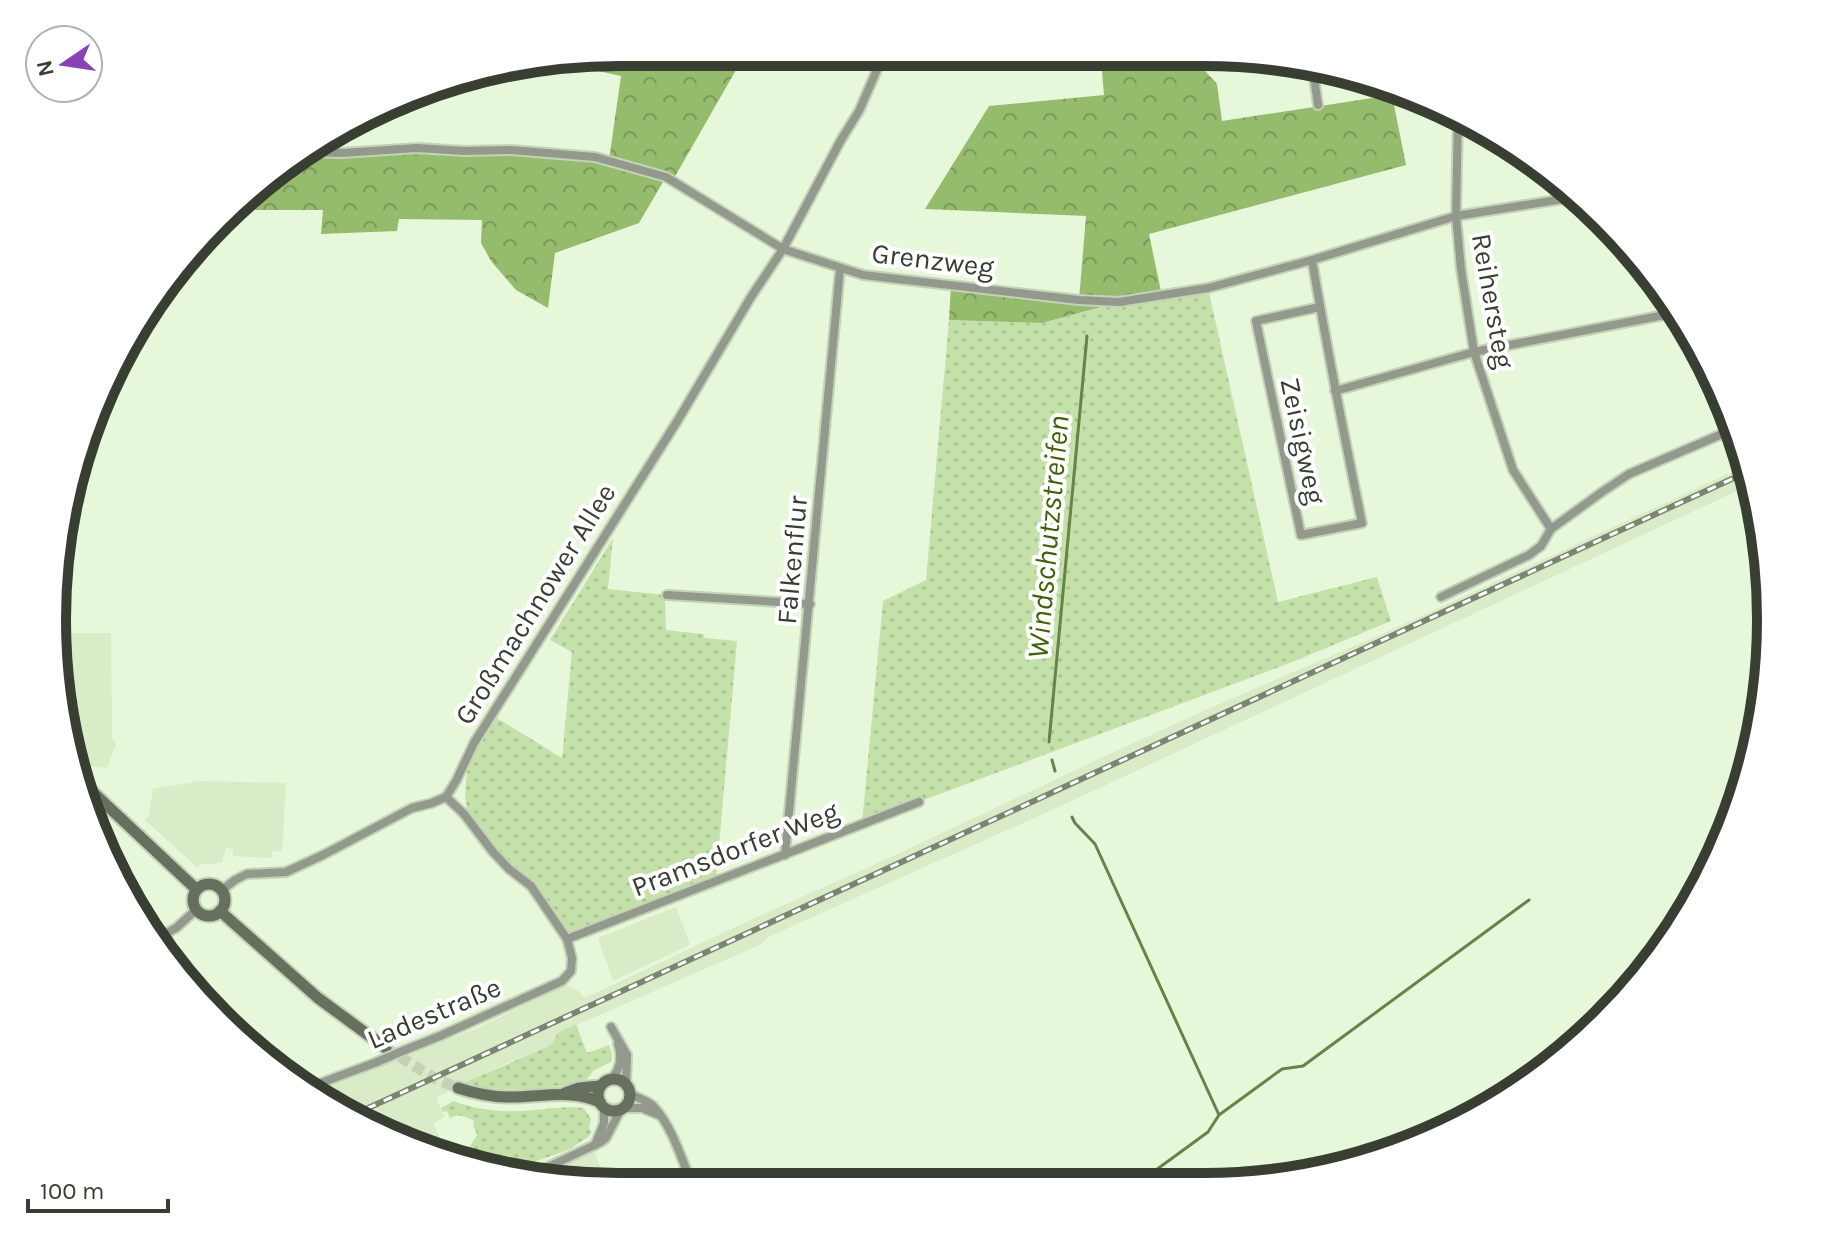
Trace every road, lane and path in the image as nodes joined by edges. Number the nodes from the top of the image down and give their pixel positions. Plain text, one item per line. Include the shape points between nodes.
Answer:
1 (879, 66) edge
2 (1314, 78) edge
3 (1318, 105) dead end
4 (1458, 128) edge
5 (323, 153) edge
6 (1563, 199) edge
7 (1456, 216) junction
8 (783, 249) junction
9 (1312, 260) junction
10 (840, 269) junction
11 (1320, 307) junction
12 (1666, 315) edge
13 (1474, 352) junction
14 (1335, 391) junction
15 (1725, 433) edge
16 (1551, 529) junction
17 (667, 595) dead end
18 (1441, 597) dead end
19 (810, 604) junction
20 (94, 793) edge
21 (446, 797) junction
22 (919, 802) dead end
23 (785, 855) junction
24 (196, 889) junction
25 (222, 890) junction
26 (196, 910) junction
27 (220, 911) junction
28 (164, 934) edge
29 (567, 939) junction
30 (386, 1048) tunnel mouth
31 (611, 1079) junction
32 (318, 1084) edge
33 (600, 1086) junction
34 (458, 1088) tunnel mouth
35 (629, 1089) junction
36 (565, 1094) junction
37 (602, 1105) junction
38 (623, 1109) junction
39 (660, 1116) junction
40 (594, 1145) junction
41 (546, 1168) edge
42 (688, 1173) edge

1 - 8 street, Großmachnower Allee
2 - 3 street
4 - 7 street, Reihersteg
5 - 8 street, Grenzweg via 417,148 595,157 673,180
6 - 7 street, Grenzweg
7 - 9 street, Grenzweg
7 - 13 street, Reihersteg
8 - 10 street, Grenzweg
8 - 21 street, Großmachnower Allee via 474,743
9 - 10 street, Grenzweg via 1208,288 1119,302
9 - 11 street, Zeisigweg
10 - 19 street, Falkenflur
11 - 14 street, Zeisigweg
11 - 14 street, Zeisigweg via 1256,321 1301,535 1362,523
12 - 13 street, Zeisigweg
13 - 14 street, Zeisigweg
13 - 16 street, Reihersteg via 1513,470
15 - 16 street via 1629,474
16 - 18 street via 1529,555
17 - 19 street
19 - 23 street, Falkenflur
20 - 24 street
21 - 25 street via 412,808 295,868 247,874
21 - 29 street via 509,869 531,886
22 - 23 street, Pramsdorfer Weg
23 - 29 street, Pramsdorfer Weg
24 - 25 street via 207,883
24 - 26 street
25 - 27 street via 225,903
26 - 27 street via 210,916
26 - 28 street
27 - 30 street via 318,998
29 - 32 street, Ladestraße, bridge via 571,971 562,981
31 - 33 street
31 - 35 street
31 - 35 street via 621,1054 613,1031 627,1055
33 - 36 street
33 - 37 street
34 - 36 street via 493,1097
35 - 38 street via 630,1102
35 - 39 street
36 - 37 street
37 - 38 street via 611,1111
37 - 40 street via 604,1123
38 - 39 street via 642,1108
38 - 40 street via 606,1138
39 - 42 street
40 - 41 street

